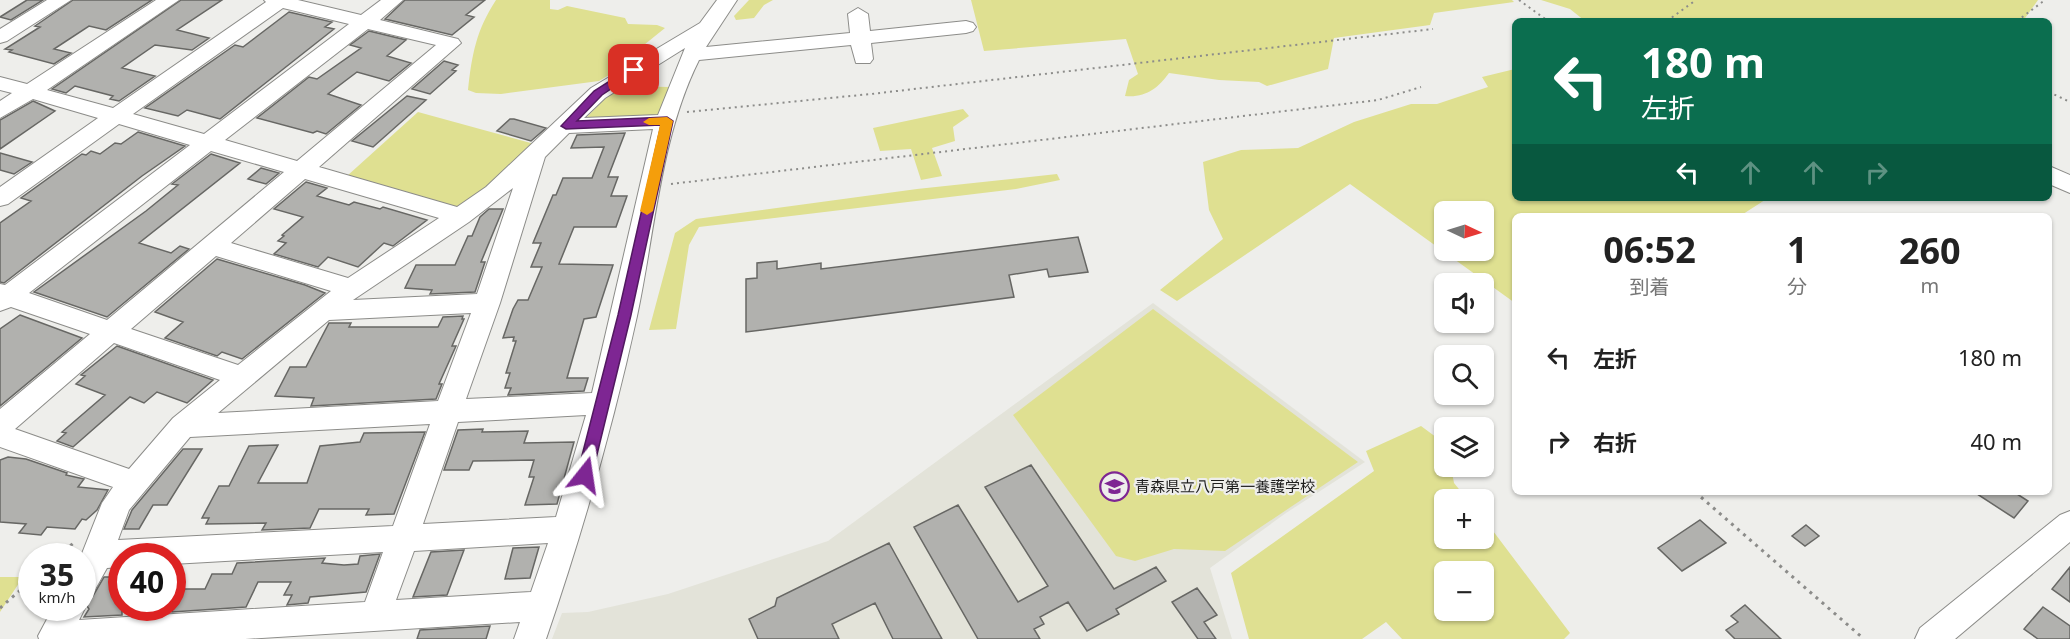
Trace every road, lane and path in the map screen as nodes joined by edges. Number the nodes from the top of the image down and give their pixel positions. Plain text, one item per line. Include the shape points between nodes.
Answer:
1 (61, 0) edge
2 (169, 0) edge
3 (278, 0) edge
4 (393, 0) edge
5 (727, 0) edge
6 (1519, 0) edge
7 (1696, 0) edge
8 (2045, 0) edge
9 (858, 14) dead end
10 (1544, 18) edge
11 (1671, 18) edge
12 (2021, 18) edge
13 (363, 22) junction
14 (966, 27) dead end
15 (704, 28) junction
16 (1433, 29) dead end
17 (0, 37) edge
18 (861, 38) junction
19 (691, 55) junction
20 (863, 59) dead end
21 (0, 83) edge
22 (1421, 87) dead end
23 (30, 92) junction
24 (2052, 93) edge
25 (2070, 102) edge
26 (0, 111) edge
27 (116, 117) junction
28 (668, 117) junction
29 (566, 126) junction
30 (207, 143) junction
31 (534, 157) junction
32 (302, 170) junction
33 (2052, 176) edge
34 (2070, 185) edge
35 (652, 186) junction
36 (0, 198) edge
37 (461, 216) junction
38 (212, 246) junction
39 (351, 288) junction
40 (3, 297) edge
41 (487, 303) junction
42 (327, 311) junction
43 (111, 331) junction
44 (244, 378) junction
45 (603, 403) junction
46 (448, 412) junction
47 (0, 425) edge
48 (183, 426) junction
49 (0, 435) edge
50 (135, 483) junction
51 (1698, 495) edge
52 (568, 529) junction
53 (404, 536) junction
54 (2065, 537) edge
55 (98, 555) junction
56 (96, 558) edge
57 (18, 592) edge
58 (543, 606) junction
59 (0, 608) edge
60 (376, 614) junction
61 (62, 621) edge
62 (304, 629) edge
63 (530, 639) edge
64 (1864, 639) edge
65 (1931, 639) edge

1 - 17 street
2 - 23 street
3 - 13 street
3 - 27 street
4 - 13 street
5 - 15 street
6 - 10 path
7 - 11 path
8 - 12 path
9 - 18 street
13 - 30 street
13 - 32 street via 451,43
14 - 18 street
15 - 19 street
15 - 29 street via 598,93
16 - 28 path
18 - 19 street
18 - 20 street
19 - 28 street
21 - 23 street
22 - 35 path via 1378,100
23 - 26 street
23 - 27 street
24 - 25 path
27 - 30 street
27 - 36 street
28 - 29 street
28 - 35 street
29 - 31 street
30 - 32 street
30 - 40 street
31 - 37 street
31 - 41 street
32 - 37 street
32 - 38 street
33 - 34 street
35 - 45 street
37 - 39 street
38 - 39 street
38 - 43 street
39 - 42 street
40 - 43 street
41 - 42 street
41 - 46 street
42 - 44 street
43 - 44 street
43 - 47 street
44 - 48 street
45 - 46 street
45 - 52 street
46 - 48 street
46 - 53 street
48 - 50 street
49 - 50 street
50 - 55 street via 117,503
51 - 64 path
52 - 53 street
52 - 58 street
53 - 55 street
53 - 60 street
54 - 65 street
55 - 56 street
57 - 59 path
58 - 60 street
58 - 63 street
60 - 62 street
61 - 62 street via 54,636

